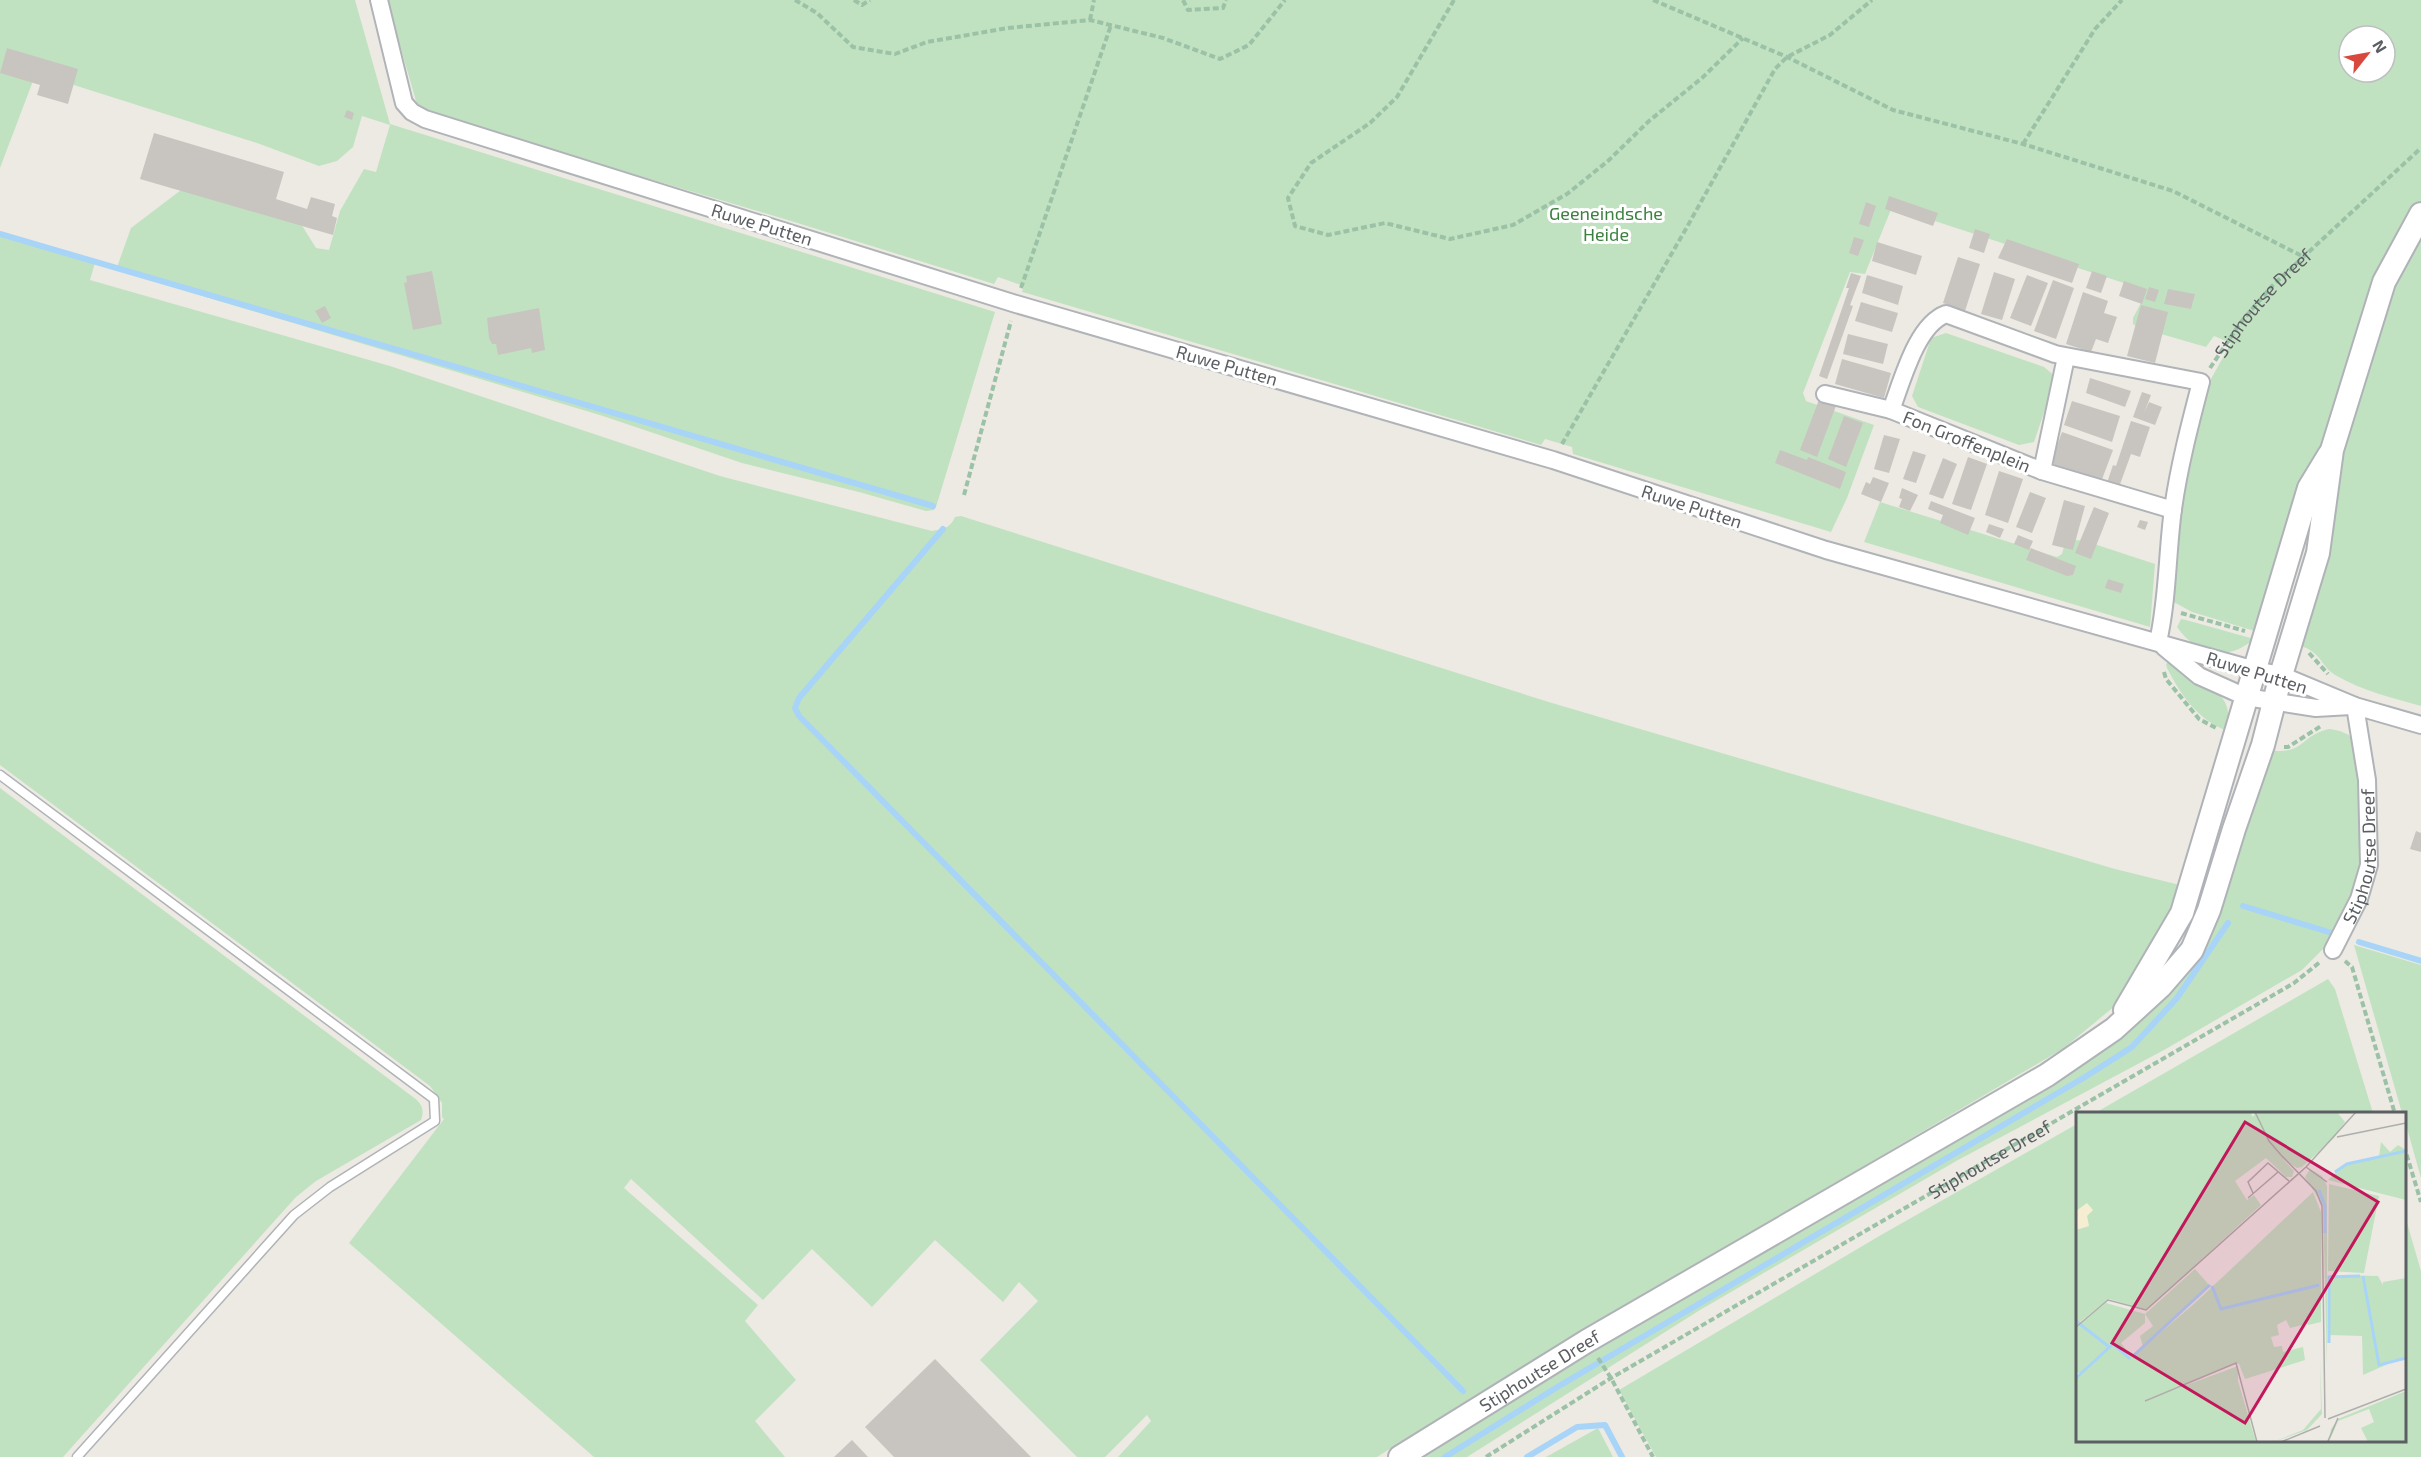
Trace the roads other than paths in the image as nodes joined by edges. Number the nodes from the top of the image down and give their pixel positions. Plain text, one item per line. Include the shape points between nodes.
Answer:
1 (379, 0) edge
2 (2421, 214) edge
3 (2066, 357) junction
4 (1825, 394) dead end
5 (1891, 410) junction
6 (2332, 450) junction
7 (2042, 471) junction
8 (2173, 510) junction
9 (2158, 642) junction
10 (2254, 669) junction
11 (2281, 675) junction
12 (2246, 697) junction
13 (2274, 703) junction
14 (2355, 706) junction
15 (2421, 725) edge
16 (0, 775) edge
17 (2333, 950) road end
18 (2114, 1029) junction
19 (77, 1457) edge
20 (1400, 1457) edge

1 - 9 street, Ruwe Putten via 404,103 425,119 1016,304 1553,460 1826,550
2 - 6 main road, Stiphoutse Dreef via 2384,282
3 - 5 street, Fon Groffenplein via 1946,314 1936,318 1920,337
3 - 7 street, Fon Groffenplein
3 - 8 street, Fon Groffenplein via 2201,382
4 - 5 street, Fon Groffenplein
5 - 7 street, Fon Groffenplein
6 - 10 main road, Stiphoutse Dreef via 2309,488
6 - 11 main road, Stiphoutse Dreef via 2318,553
7 - 8 street, Fon Groffenplein
8 - 9 street via 2165,611
9 - 10 street, Ruwe Putten
9 - 12 street, Ruwe Putten via 2199,675
10 - 11 street, Ruwe Putten
10 - 12 main road, Stiphoutse Dreef
11 - 13 main road, Stiphoutse Dreef
11 - 14 street, Ruwe Putten
12 - 13 street, Ruwe Putten
12 - 18 main road, Stiphoutse Dreef via 2182,913
13 - 14 street, Ruwe Putten via 2316,708
13 - 18 main road, Stiphoutse Dreef via 2264,745 2192,950 2160,987
14 - 15 street, Ruwe Putten
14 - 17 street, Stiphoutse Dreef via 2367,780 2369,865 2356,907
16 - 19 lane via 434,1099 435,1121 330,1187 294,1215
18 - 20 main road, Stiphoutse Dreef via 2047,1075 1587,1341

